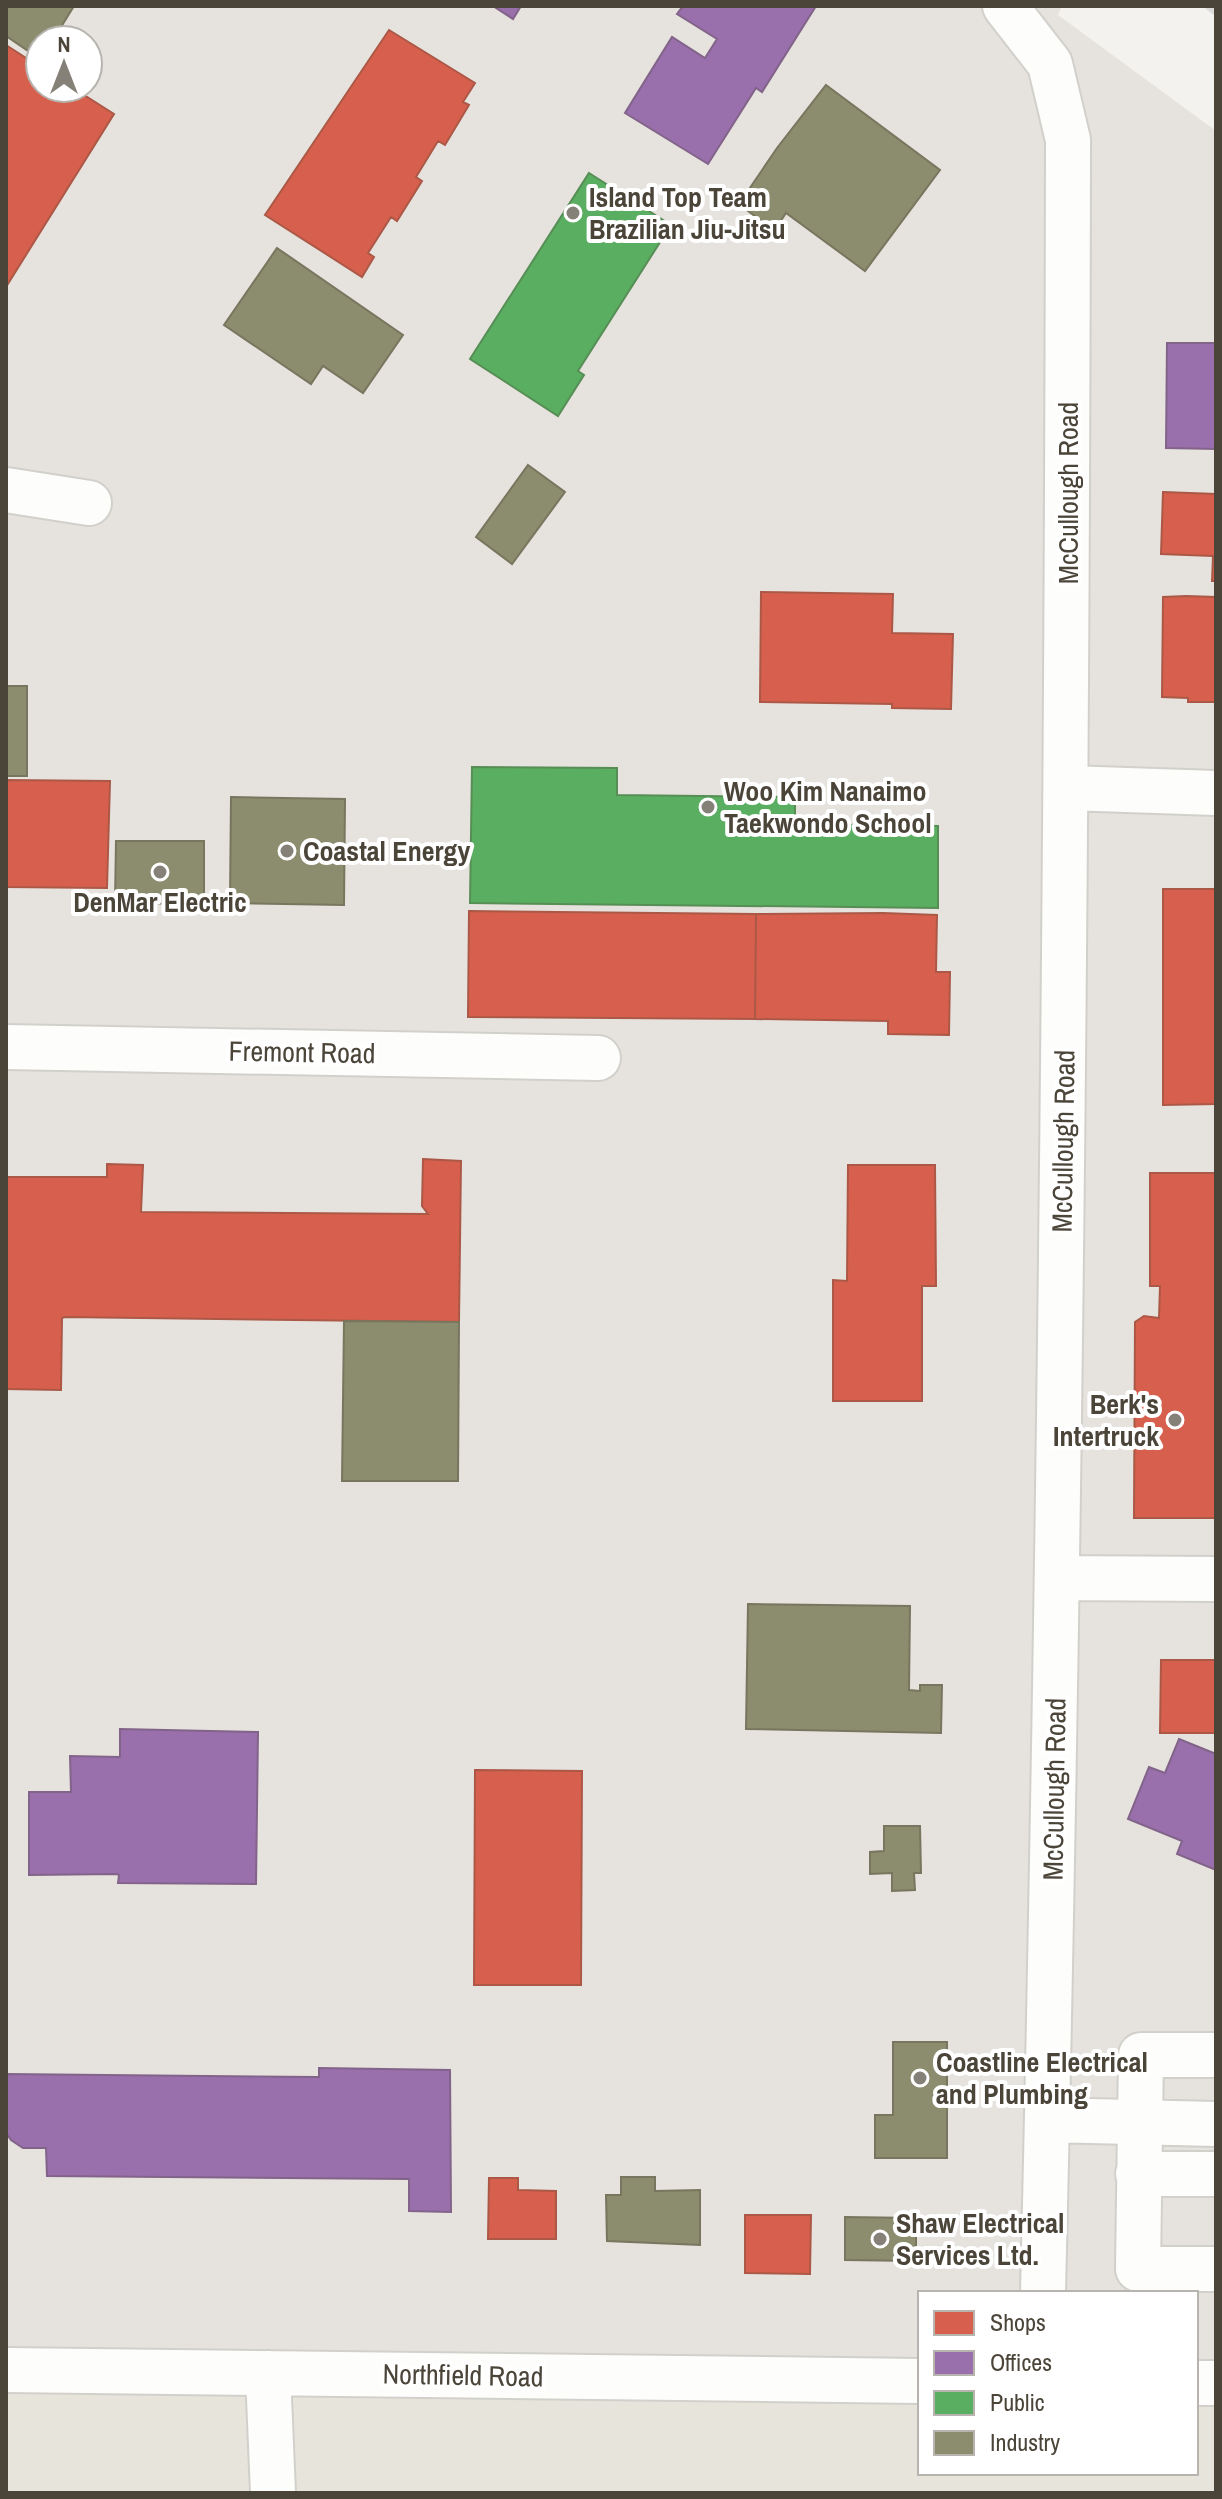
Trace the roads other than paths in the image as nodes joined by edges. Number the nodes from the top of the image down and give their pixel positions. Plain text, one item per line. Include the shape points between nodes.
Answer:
1 (1005, 6) edge
2 (6, 490) edge
3 (89, 503) dead end
4 (1067, 788) junction
5 (1216, 793) edge
6 (6, 1047) edge
7 (598, 1058) dead end
8 (1058, 1578) junction
9 (1216, 1579) edge
10 (1216, 2055) edge
11 (1216, 2095) edge
12 (1047, 2120) junction
13 (1138, 2122) junction
14 (1216, 2124) edge
15 (1138, 2174) junction
16 (1216, 2174) edge
17 (1216, 2269) edge
18 (1043, 2291) edge
19 (6, 2370) edge
20 (268, 2373) junction
21 (918, 2381) edge
22 (273, 2493) edge

1 - 4 street, McCullough Road via 1050,64 1068,140
2 - 3 street
4 - 5 street
4 - 8 street, McCullough Road
6 - 7 street, Fremont Road
8 - 9 street
8 - 12 street, McCullough Road
10 - 13 street via 1141,2055
11 - 13 street via 1187,2095
12 - 13 street
12 - 18 street, McCullough Road
13 - 14 street
13 - 15 street
15 - 16 street
15 - 17 street via 1138,2269
19 - 20 street, Northfield Road
20 - 21 street, Northfield Road
20 - 22 street

